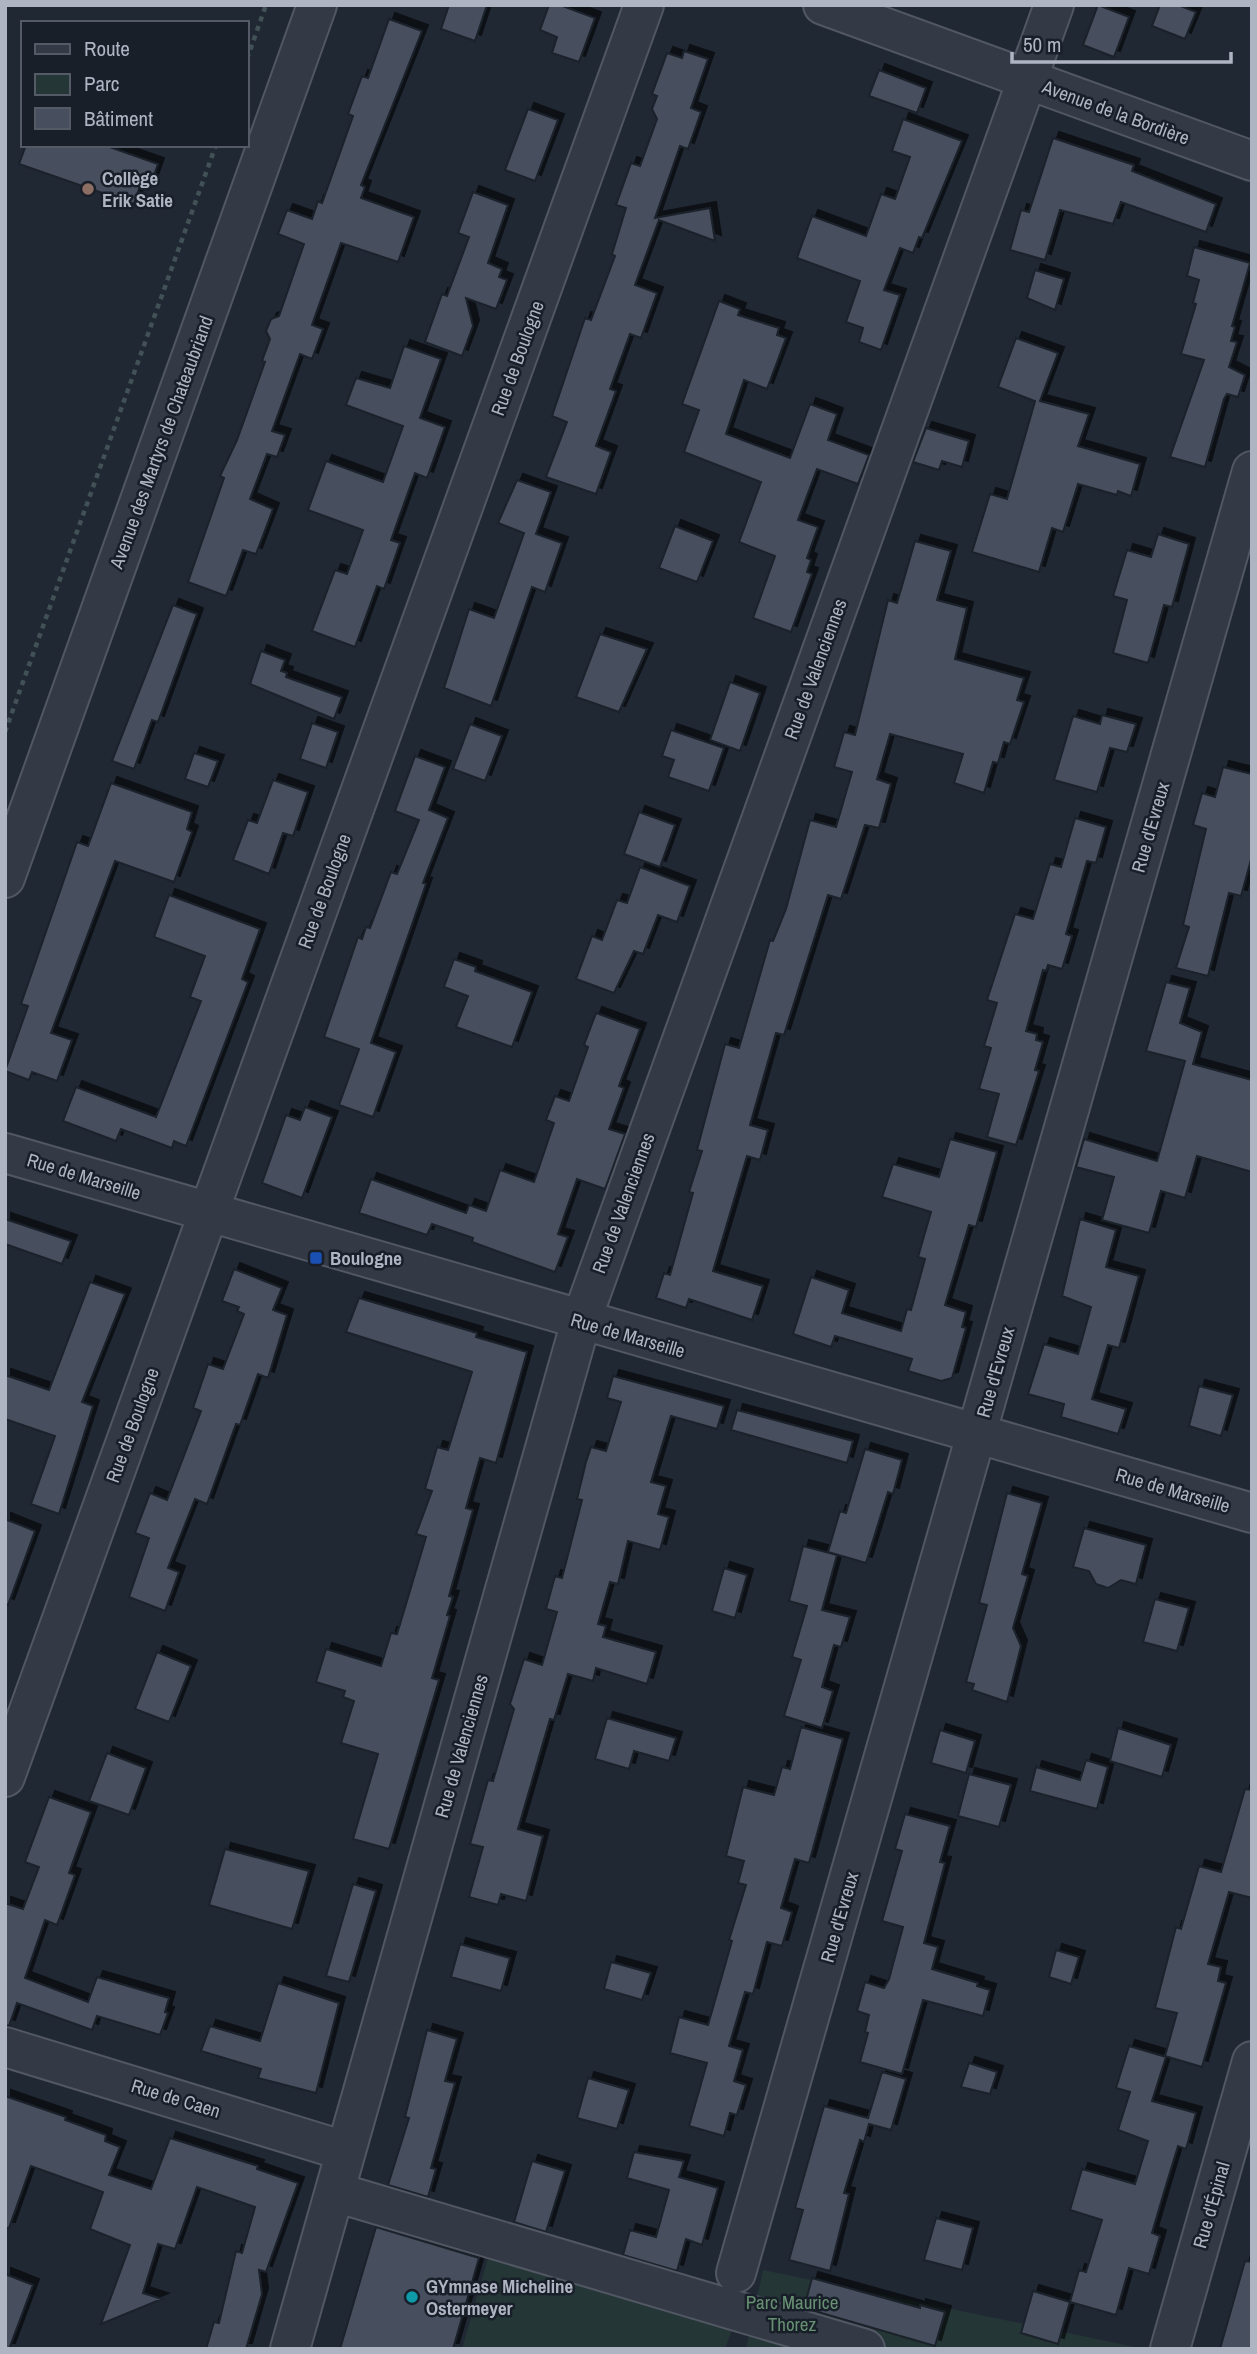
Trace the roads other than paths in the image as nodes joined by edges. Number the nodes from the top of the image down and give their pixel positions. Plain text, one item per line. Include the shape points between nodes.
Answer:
1 (317, 5) edge
2 (644, 5) edge
3 (823, 5) edge
4 (1054, 5) edge
5 (1027, 80) junction
6 (1252, 161) edge
7 (1252, 471) edge
8 (5, 878) edge
9 (5, 1153) edge
10 (208, 1214) junction
11 (581, 1321) junction
12 (977, 1433) junction
13 (1252, 1513) edge
14 (5, 1777) edge
15 (5, 2047) edge
16 (1252, 2062) edge
17 (345, 2151) junction
18 (335, 2192) junction
19 (736, 2273) dead end
20 (290, 2349) edge
21 (865, 2349) edge
22 (1170, 2349) edge

1 - 8 street, Avenue des Martyrs de Chateaubriand
2 - 10 street, Rue de Boulogne
3 - 5 street, Avenue de la Bordière
4 - 5 street, Rue de Valenciennes
5 - 6 street, Avenue de la Bordière
5 - 11 street, Rue de Valenciennes
7 - 12 street, Rue d'Evreux
9 - 10 street, Rue de Marseille
10 - 11 street, Rue de Marseille
10 - 14 street, Rue de Boulogne
11 - 12 street, Rue de Marseille
11 - 17 street, Rue de Valenciennes
12 - 13 street, Rue de Marseille
12 - 19 street, Rue d'Evreux
15 - 17 street, Rue de Caen
16 - 22 street, Rue d'Épinal
17 - 18 street, Rue de Valenciennes
18 - 20 street, Rue de Valenciennes
18 - 21 street

